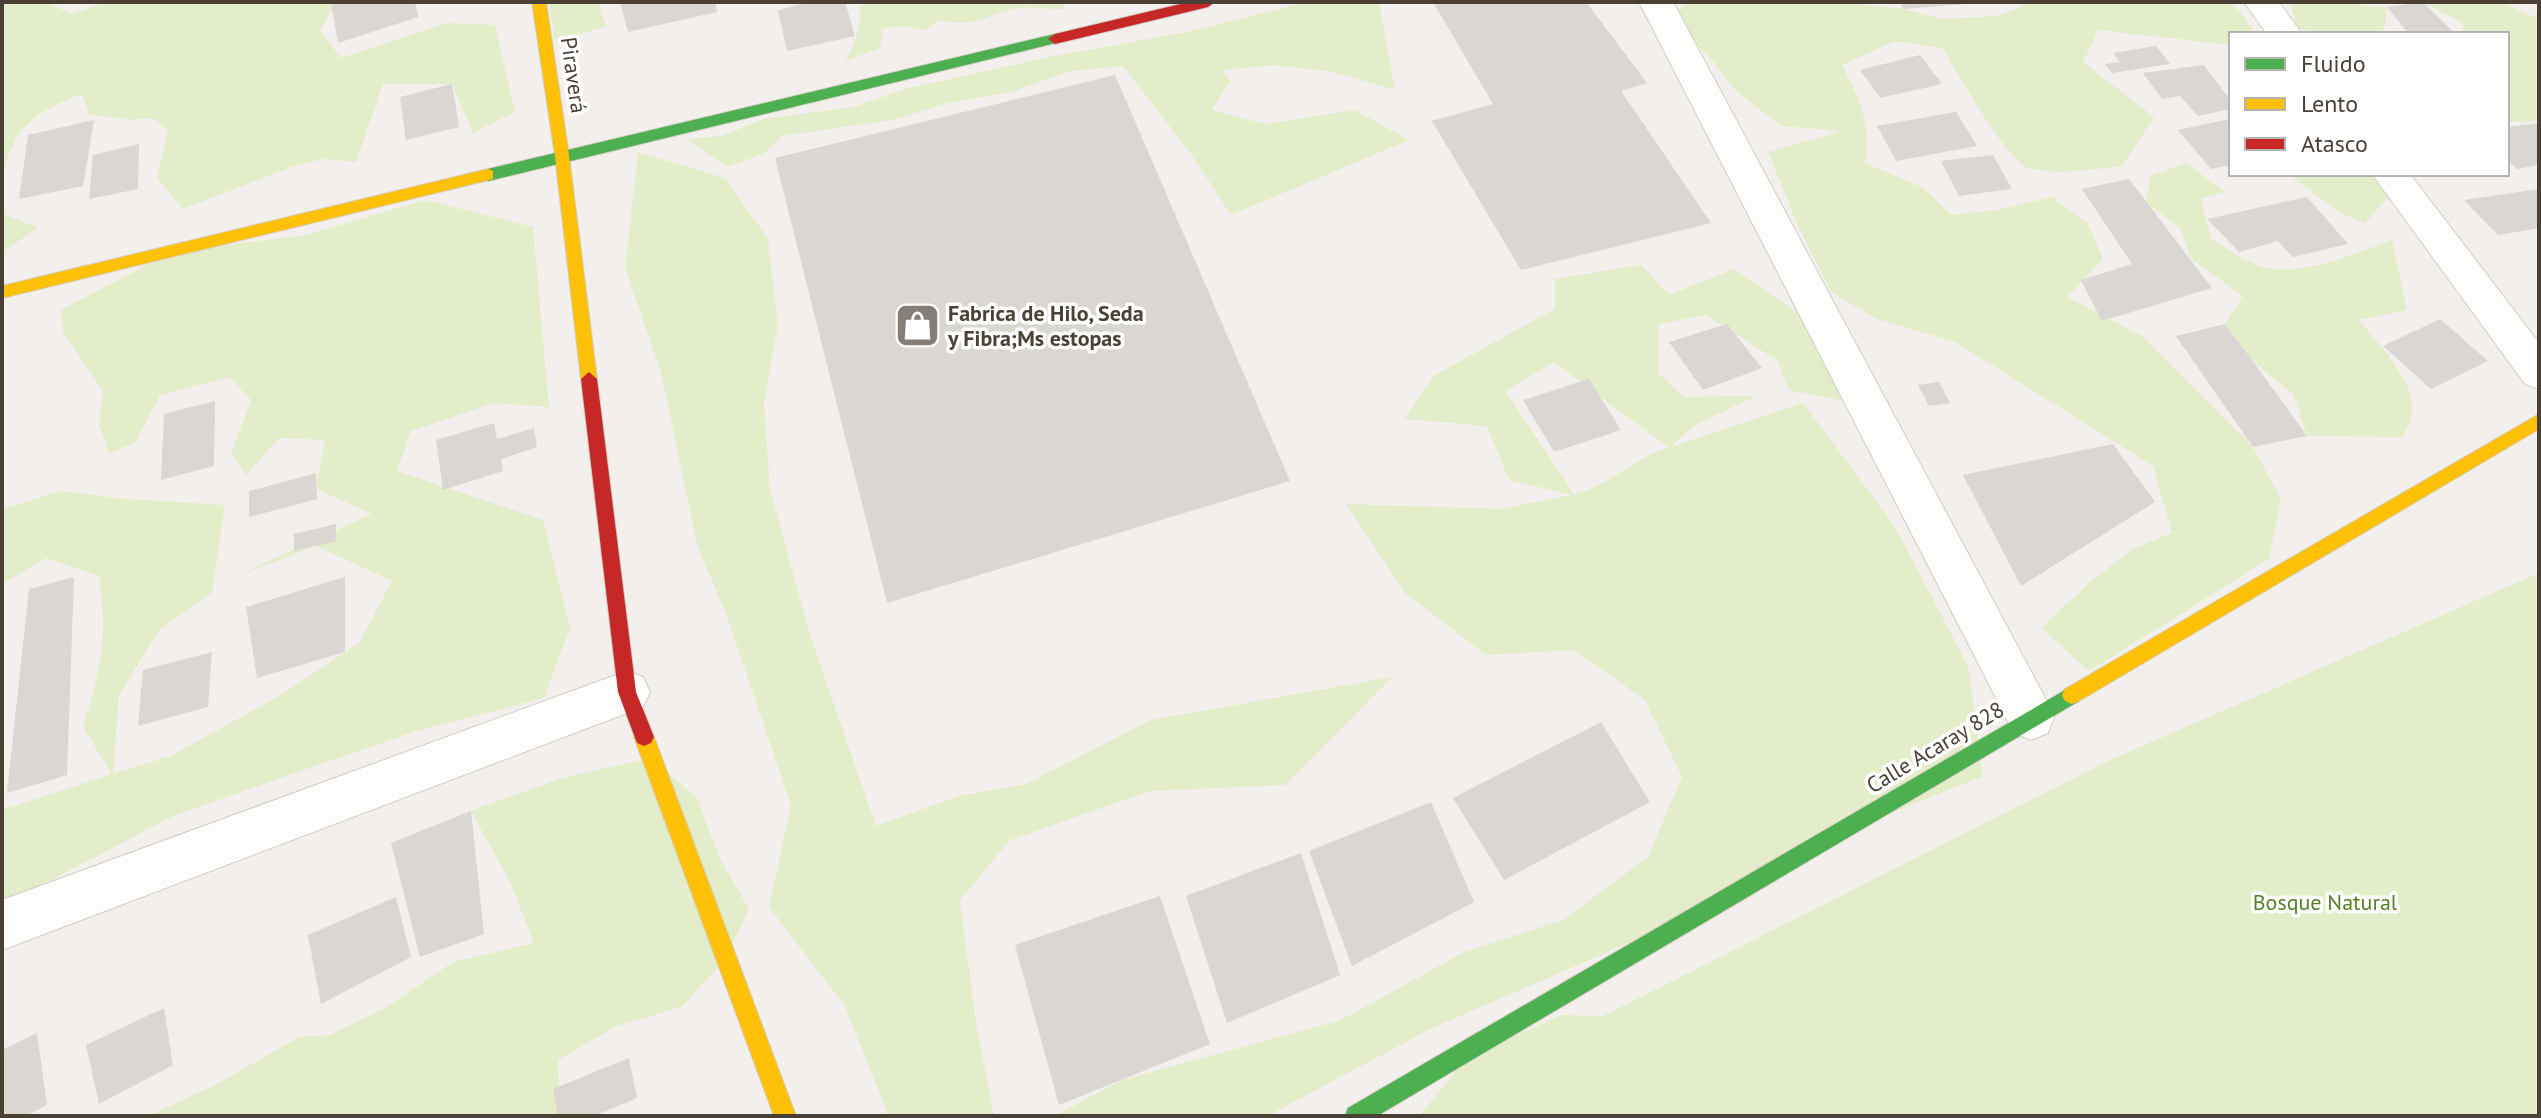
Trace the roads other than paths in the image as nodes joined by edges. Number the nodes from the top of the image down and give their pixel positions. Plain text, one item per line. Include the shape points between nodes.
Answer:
1 (539, 2) edge
2 (1656, 2) edge
3 (2261, 2) edge
4 (1197, 3) edge
5 (2284, 32) edge
6 (562, 156) junction
7 (2391, 176) edge
8 (2, 292) edge
9 (2539, 373) edge
10 (2539, 421) edge
11 (627, 692) junction
12 (2031, 718) junction
13 (2, 925) edge
14 (785, 1116) edge
15 (1356, 1116) edge

1 - 6 street, Piraverá
2 - 12 street
3 - 5 street
4 - 6 street
6 - 8 street
6 - 11 street, Piraverá
7 - 9 street
10 - 12 street, Calle Acaray 828
11 - 13 street
11 - 14 street, Piraverá
12 - 15 street, Calle Acaray 828

